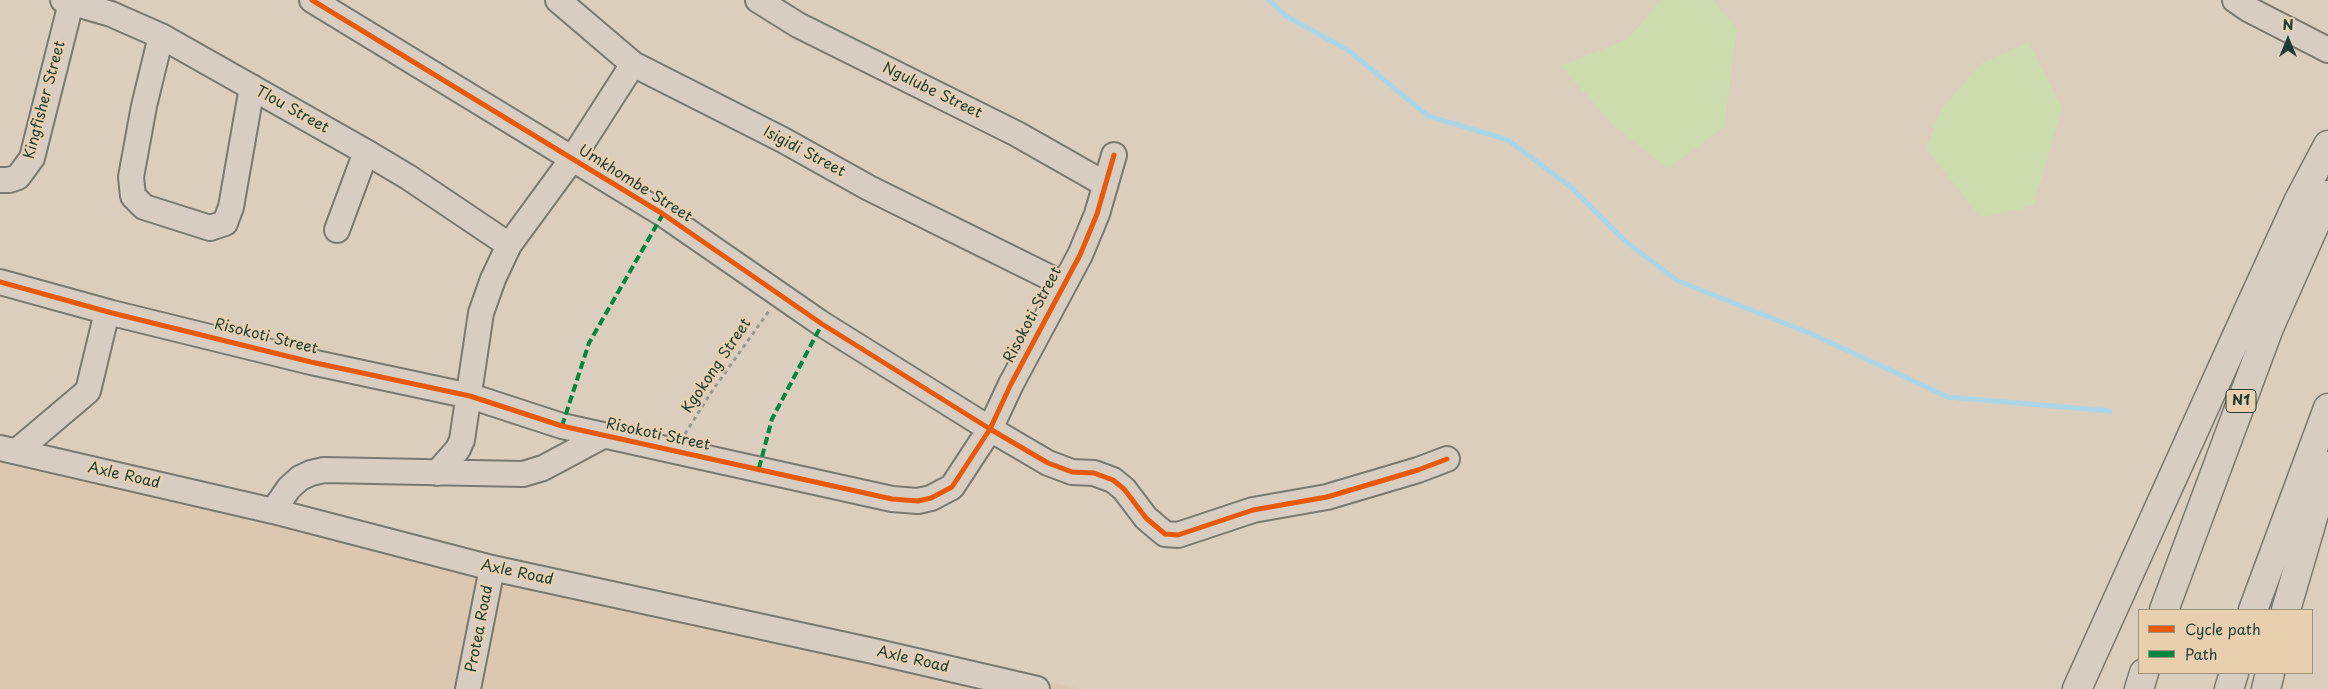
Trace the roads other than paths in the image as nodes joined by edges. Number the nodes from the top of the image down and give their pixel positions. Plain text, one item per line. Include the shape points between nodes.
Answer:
1 (312, 0) edge
2 (558, 0) edge
3 (758, 0) edge
4 (2235, 0) edge
5 (67, 1) edge
6 (161, 36) junction
7 (2328, 50) edge
8 (633, 64) junction
9 (252, 87) junction
10 (2328, 145) edge
11 (366, 152) junction
12 (1114, 154) dead end
13 (572, 160) junction
14 (0, 180) edge
15 (1105, 184) junction
16 (2328, 195) edge
17 (337, 230) dead end
18 (509, 246) junction
19 (0, 282) edge
20 (1063, 284) junction
21 (107, 312) junction
22 (470, 396) junction
23 (2328, 408) edge
24 (990, 429) junction
25 (603, 436) junction
26 (8, 449) edge
27 (1447, 459) dead end
28 (2328, 466) edge
29 (438, 473) junction
30 (273, 511) junction
31 (492, 568) junction
32 (2164, 609) edge
33 (2253, 609) edge
34 (2286, 609) edge
35 (2144, 674) edge
36 (2234, 674) edge
37 (2270, 674) edge
38 (468, 689) edge
39 (1037, 689) edge
40 (2077, 689) edge
41 (2139, 689) edge
42 (2229, 689) edge
43 (2266, 689) edge

1 - 13 street, Umkhombe Street
2 - 8 street, Isigidi Street
3 - 15 street, Ngulube Street via 798,25 1017,134
4 - 7 street
5 - 6 street, Tlou Street via 111,14
5 - 14 street, Kingfisher Street via 32,158 18,177
6 - 9 street, Tlou Street
6 - 9 street via 131,177 133,196 144,208 210,228 225,223 231,207
8 - 13 street
8 - 20 street, Isigidi Street via 869,188
9 - 11 street, Tlou Street
10 - 40 highway via 2298,202
11 - 17 street
11 - 18 street, Tlou Street
12 - 15 street, Risokoti Street
13 - 18 street
13 - 24 street, Umkhombe Street via 663,214 822,324
15 - 20 street, Risokoti Street via 1080,255
16 - 32 highway, N1 via 2269,328
18 - 22 street via 481,313
19 - 21 street, Risokoti Street
20 - 24 street, Risokoti Street
21 - 22 street, Risokoti Street via 311,362
21 - 26 street via 88,391
22 - 25 street, Risokoti Street via 519,414
22 - 29 street via 462,440
23 - 33 highway
24 - 25 street, Risokoti Street via 952,487 918,501 892,499
24 - 27 street, Umkhombe Street via 1048,463 1072,472 1094,473 1113,480 1156,527 1165,534 1178,535 1253,510 1327,497
25 - 29 street via 532,473
26 - 30 street, Axle Road
28 - 34 highway
29 - 30 street via 324,470 300,478
30 - 31 street, Axle Road
31 - 38 street, Protea Road
31 - 39 street, Axle Road
35 - 41 highway
36 - 42 highway
37 - 43 highway

